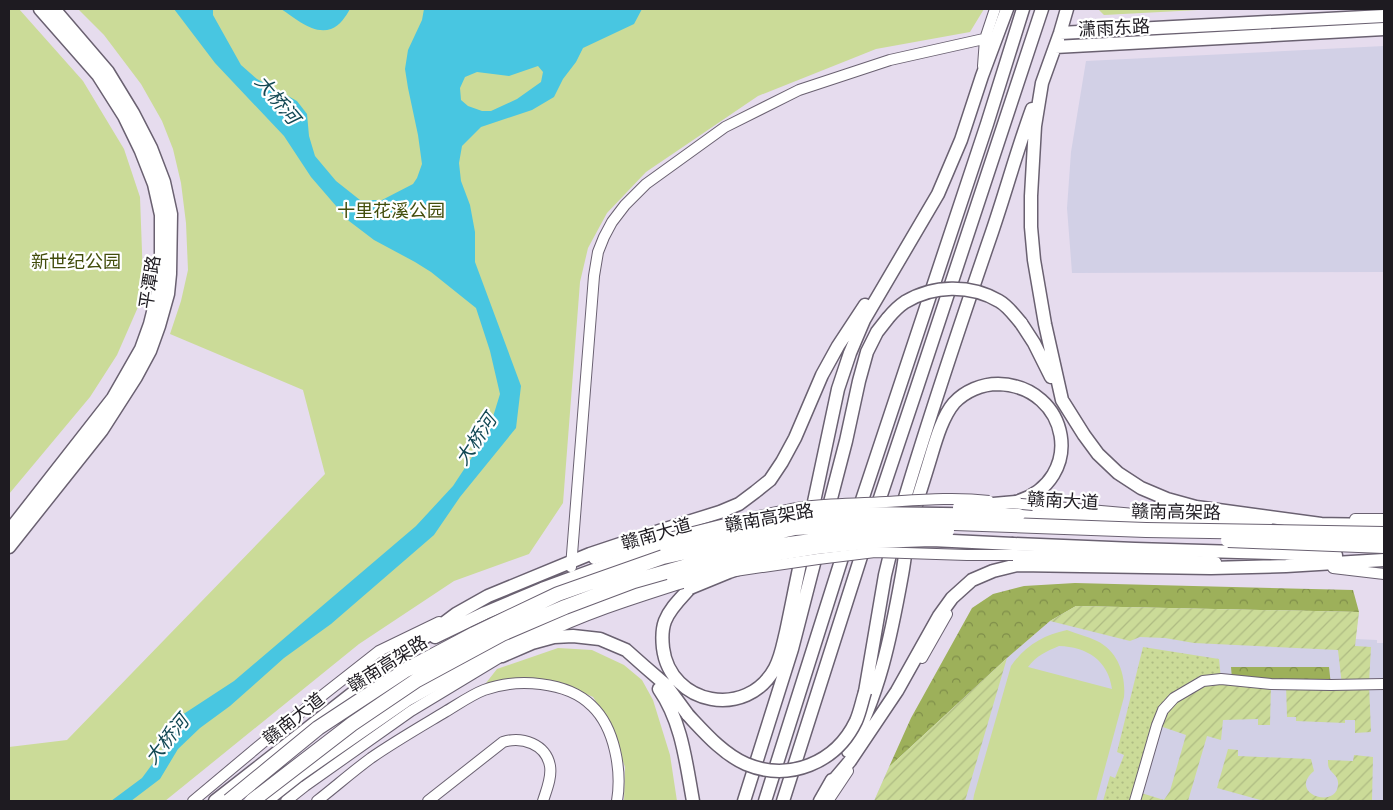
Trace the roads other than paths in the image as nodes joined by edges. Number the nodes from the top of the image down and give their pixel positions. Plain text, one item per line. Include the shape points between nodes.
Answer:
1 (40, 9) edge
2 (54, 9) edge
3 (995, 9) edge
4 (1008, 9) edge
5 (1023, 9) edge
6 (1042, 9) edge
7 (1067, 9) edge
8 (1384, 16) edge
9 (1384, 29) edge
10 (1060, 33) junction
11 (991, 38) junction
12 (1055, 48) junction
13 (982, 76) junction
14 (1042, 83) junction
15 (987, 124) junction
16 (900, 258) junction
17 (1062, 400) junction
18 (1012, 502) junction
19 (864, 513) junction
20 (1280, 518) junction
21 (1384, 518) edge
22 (1321, 524) junction
23 (1384, 525) edge
24 (9, 531) edge
25 (1384, 534) edge
26 (664, 539) junction
27 (1384, 546) edge
28 (9, 547) edge
29 (816, 548) junction
30 (1013, 549) junction
31 (1384, 558) edge
32 (571, 565) junction
33 (1286, 566) junction
34 (1328, 568) junction
35 (729, 572) junction
36 (1384, 574) edge
37 (675, 581) junction
38 (456, 614) junction
39 (506, 654) junction
40 (644, 666) junction
41 (384, 668) junction
42 (1384, 684) edge
43 (407, 700) junction
44 (828, 787) junction
45 (193, 801) edge
46 (215, 801) edge
47 (228, 801) edge
48 (252, 801) edge
49 (266, 801) edge
50 (286, 801) edge
51 (318, 801) edge
52 (428, 801) edge
53 (543, 801) edge
54 (618, 801) edge
55 (693, 801) edge
56 (744, 801) edge
57 (765, 801) edge
58 (783, 801) edge
59 (820, 801) edge
60 (828, 801) edge
61 (1135, 801) edge

1 - 24 main road, 平潭路 via 98,75 141,151 154,184 161,215 160,272 158,292 141,349 113,398
2 - 28 main road, 平潭路 via 108,72 151,148 164,182 171,214 170,274 159,326 136,378 102,430
3 - 11 street
4 - 11 main road
5 - 15 main road
6 - 58 main road via 849,591
7 - 10 main road
8 - 10 main road, 潇雨东路
9 - 12 main road, 潇雨东路
10 - 12 main road
11 - 13 main road
11 - 32 street via 890,60 799,90 725,127 646,184 625,205 604,237 594,276
12 - 14 main road
13 - 15 main road
13 - 16 main road via 961,140 938,194
14 - 17 main road via 1032,158 1031,227 1045,324
14 - 40 main road, bridge via 918,454 885,575 865,692 856,721 845,739 815,764 796,770 775,771 745,763 707,736 666,685
15 - 57 main road
16 - 26 main road via 838,346 795,438 770,480 739,504
16 - 35 main road, bridge via 864,320 838,389 776,667 766,682 752,693 723,701 692,692 680,682 669,668 662,639 665,621 690,588
17 - 20 main road via 1098,454 1141,488 1167,500 1196,507
17 - 56 main road, bridge via 1034,343 1021,323 999,301 982,293 944,288 923,293 904,303 888,318 867,352 794,640
18 - 19 main road, bridge
18 - 20 street, bridge via 1136,515
18 - 26 street, bridge via 974,499 823,505
18 - 44 main road via 1029,498 1052,479 1062,450 1061,435 1057,421 1038,396 1008,384 991,384 965,394 946,416 910,528 880,676 856,738
19 - 22 main road, 赣南大道, bridge
19 - 26 main road, 赣南大道, bridge via 802,516
20 - 21 street
20 - 22 main road
22 - 23 main road, 赣南大道
25 - 47 highway, 赣南高架路, bridge via 926,522 862,524 795,528 664,557 558,594 406,670 318,728
26 - 32 main road
26 - 41 main road, 赣南大道 via 493,610 439,635
27 - 48 highway, 赣南高架路, bridge via 938,531 833,538 711,560 634,581 565,606 502,634 417,680 378,706
29 - 30 main road, bridge via 932,540
29 - 35 main road, bridge
29 - 37 main road, bridge via 749,559
30 - 31 main road via 1135,549
30 - 33 street
30 - 35 street, bridge via 875,552
31 - 33 main road
32 - 38 main road via 488,596
33 - 34 street
33 - 44 main road via 1142,568 1017,564 972,580 952,598 939,616 897,691 850,761
34 - 36 street
34 - 60 street via 1250,572 1024,570 995,573 970,587 949,611 894,704
35 - 37 street, bridge
37 - 39 street via 557,628
37 - 43 main road via 624,593 548,622
38 - 41 main road
38 - 45 street via 378,651
39 - 40 main road via 554,637 573,636 600,639 626,650
39 - 43 main road
39 - 50 street via 411,711
40 - 55 main road via 668,700 678,726
41 - 46 main road, 赣南大道
42 - 61 street via 1203,681 1174,698 1164,710
43 - 49 main road via 299,774
44 - 59 main road
51 - 54 street via 370,759 483,690 524,683 560,687 586,700 599,712 610,733 618,762
52 - 53 street via 504,742 513,739 541,749 547,758 549,784

